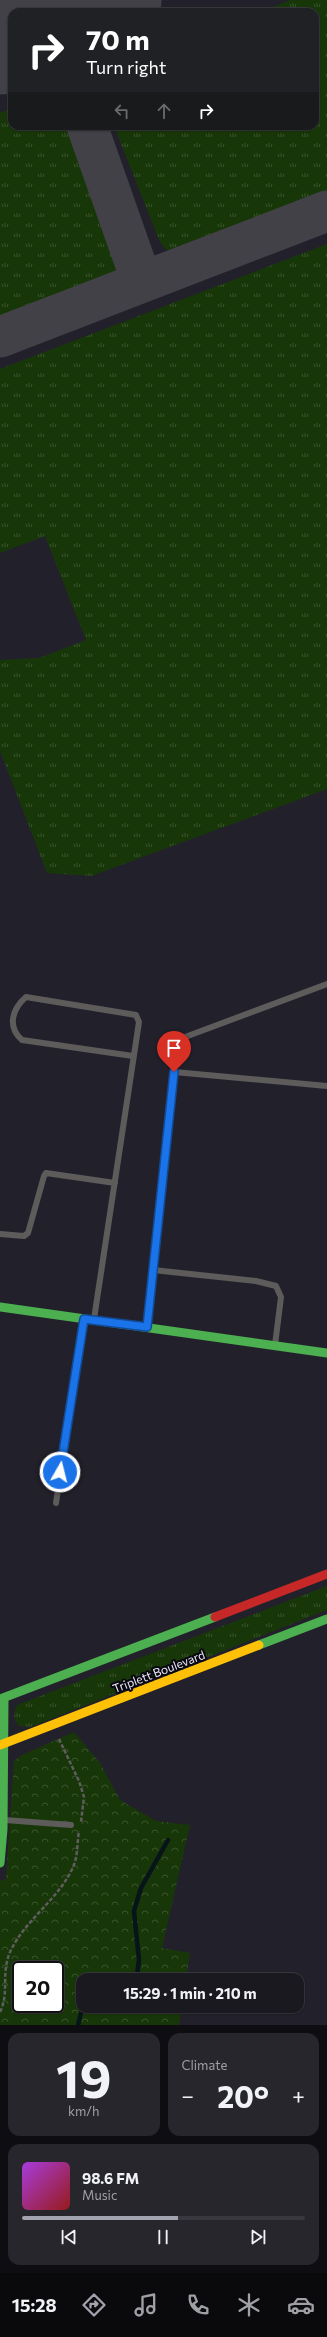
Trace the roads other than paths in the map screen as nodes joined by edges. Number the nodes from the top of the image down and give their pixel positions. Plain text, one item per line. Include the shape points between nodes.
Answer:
1 (327, 984) edge
2 (134, 1056) junction
3 (174, 1072) junction
4 (327, 1086) edge
5 (115, 1183) junction
6 (0, 1234) edge
7 (153, 1270) junction
8 (0, 1308) edge
9 (84, 1319) junction
10 (94, 1320) junction
11 (147, 1327) junction
12 (275, 1345) junction
13 (327, 1353) edge
14 (56, 1502) dead end
15 (327, 1574) edge
16 (327, 1619) edge
17 (2, 1698) edge
18 (2, 1744) edge
19 (4, 1820) junction
20 (71, 1825) dead end
21 (0, 1863) edge

1 - 3 lane via 177,1040
2 - 2 lane via 139,1022 136,1015 26,997 18,1004 13,1024 15,1034 22,1040
2 - 5 lane
3 - 4 lane
3 - 7 lane
5 - 6 lane via 46,1173 28,1233 24,1236
5 - 10 lane
7 - 11 lane
7 - 12 lane via 256,1281 276,1286 281,1297
8 - 9 main road
9 - 10 main road
9 - 14 lane
10 - 11 main road
11 - 12 main road
12 - 13 main road
15 - 17 main road
16 - 18 main road, Triplett Boulevard
17 - 18 main road
18 - 19 main road
19 - 20 lane
19 - 21 main road

